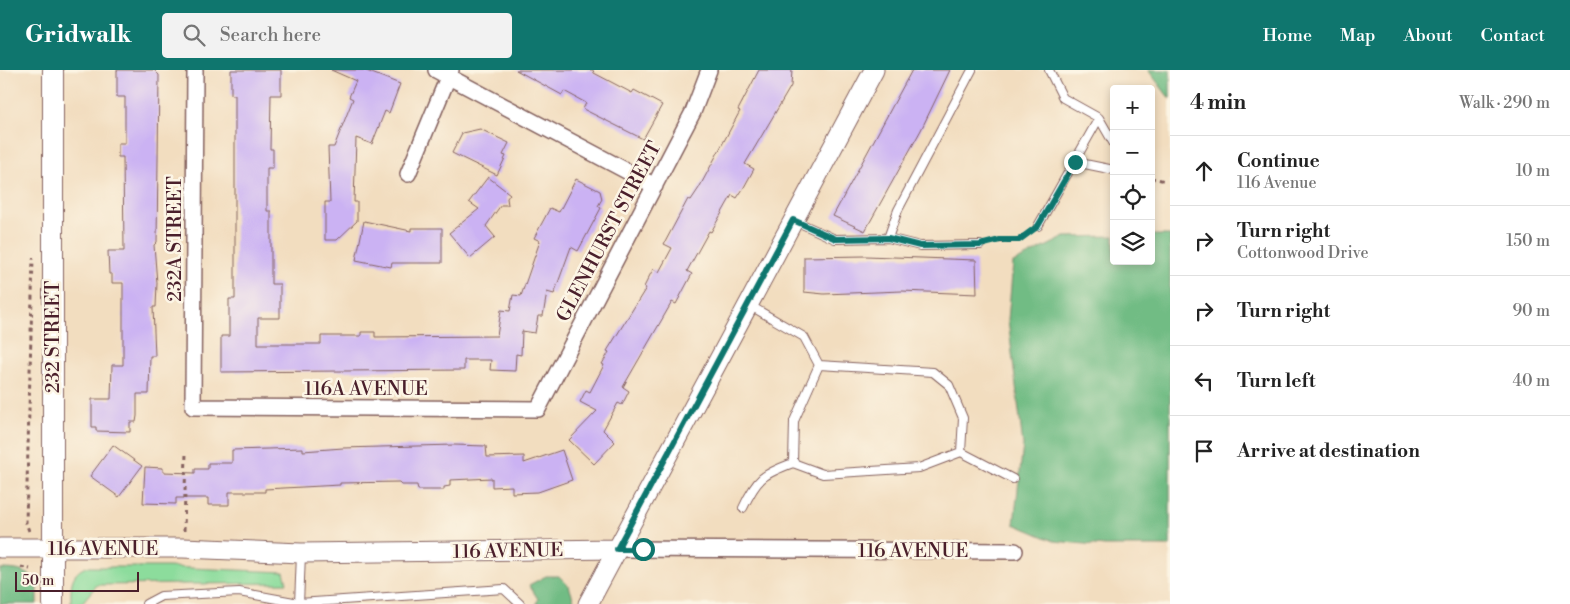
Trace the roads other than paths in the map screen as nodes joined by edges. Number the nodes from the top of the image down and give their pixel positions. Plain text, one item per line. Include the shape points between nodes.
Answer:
1 (53, 70) edge
2 (195, 70) edge
3 (709, 70) edge
4 (874, 70) edge
5 (972, 70) edge
6 (1048, 70) edge
7 (445, 72) edge
8 (1099, 118) junction
9 (1110, 137) edge
10 (1075, 162) junction
11 (1110, 169) edge
12 (408, 174) dead end
13 (654, 186) junction
14 (793, 220) junction
15 (1038, 226) road end
16 (888, 238) junction
17 (980, 245) road end
18 (749, 305) junction
19 (820, 364) junction
20 (193, 407) joint
21 (538, 409) joint
22 (961, 452) junction
23 (793, 463) junction
24 (1013, 479) dead end
25 (743, 508) dead end
26 (0, 548) edge
27 (52, 548) junction
28 (617, 549) junction
29 (1015, 551) dead end
30 (301, 552) junction
31 (53, 604) edge
32 (146, 604) edge
33 (299, 604) edge
34 (520, 604) edge
35 (588, 604) edge

1 - 27 main road, 232 STREET
2 - 20 street, 232A STREET
3 - 13 street, GLENHURST STREET via 700,98
4 - 14 street
5 - 16 lane via 898,210
6 - 8 lane via 1062,98
7 - 12 street
7 - 13 street
8 - 9 lane
8 - 10 lane
10 - 11 lane
10 - 15 lane
13 - 21 street, GLENHURST STREET
14 - 16 lane via 836,239
14 - 18 street
16 - 17 lane via 920,246
18 - 19 lane via 804,337
18 - 28 street
19 - 22 lane via 933,372 950,386 963,418
19 - 23 lane via 794,421
20 - 21 street, 116A AVENUE
22 - 23 lane via 918,468 823,474
22 - 24 lane
23 - 25 lane via 770,471 754,485
26 - 27 street, 116 AVENUE
27 - 30 street, 116 AVENUE
27 - 31 main road, 232 STREET
28 - 29 street, 116 AVENUE
28 - 30 street, 116 AVENUE
28 - 35 street
30 - 33 lane
32 - 33 lane via 161,596 239,592
33 - 34 lane via 504,589

